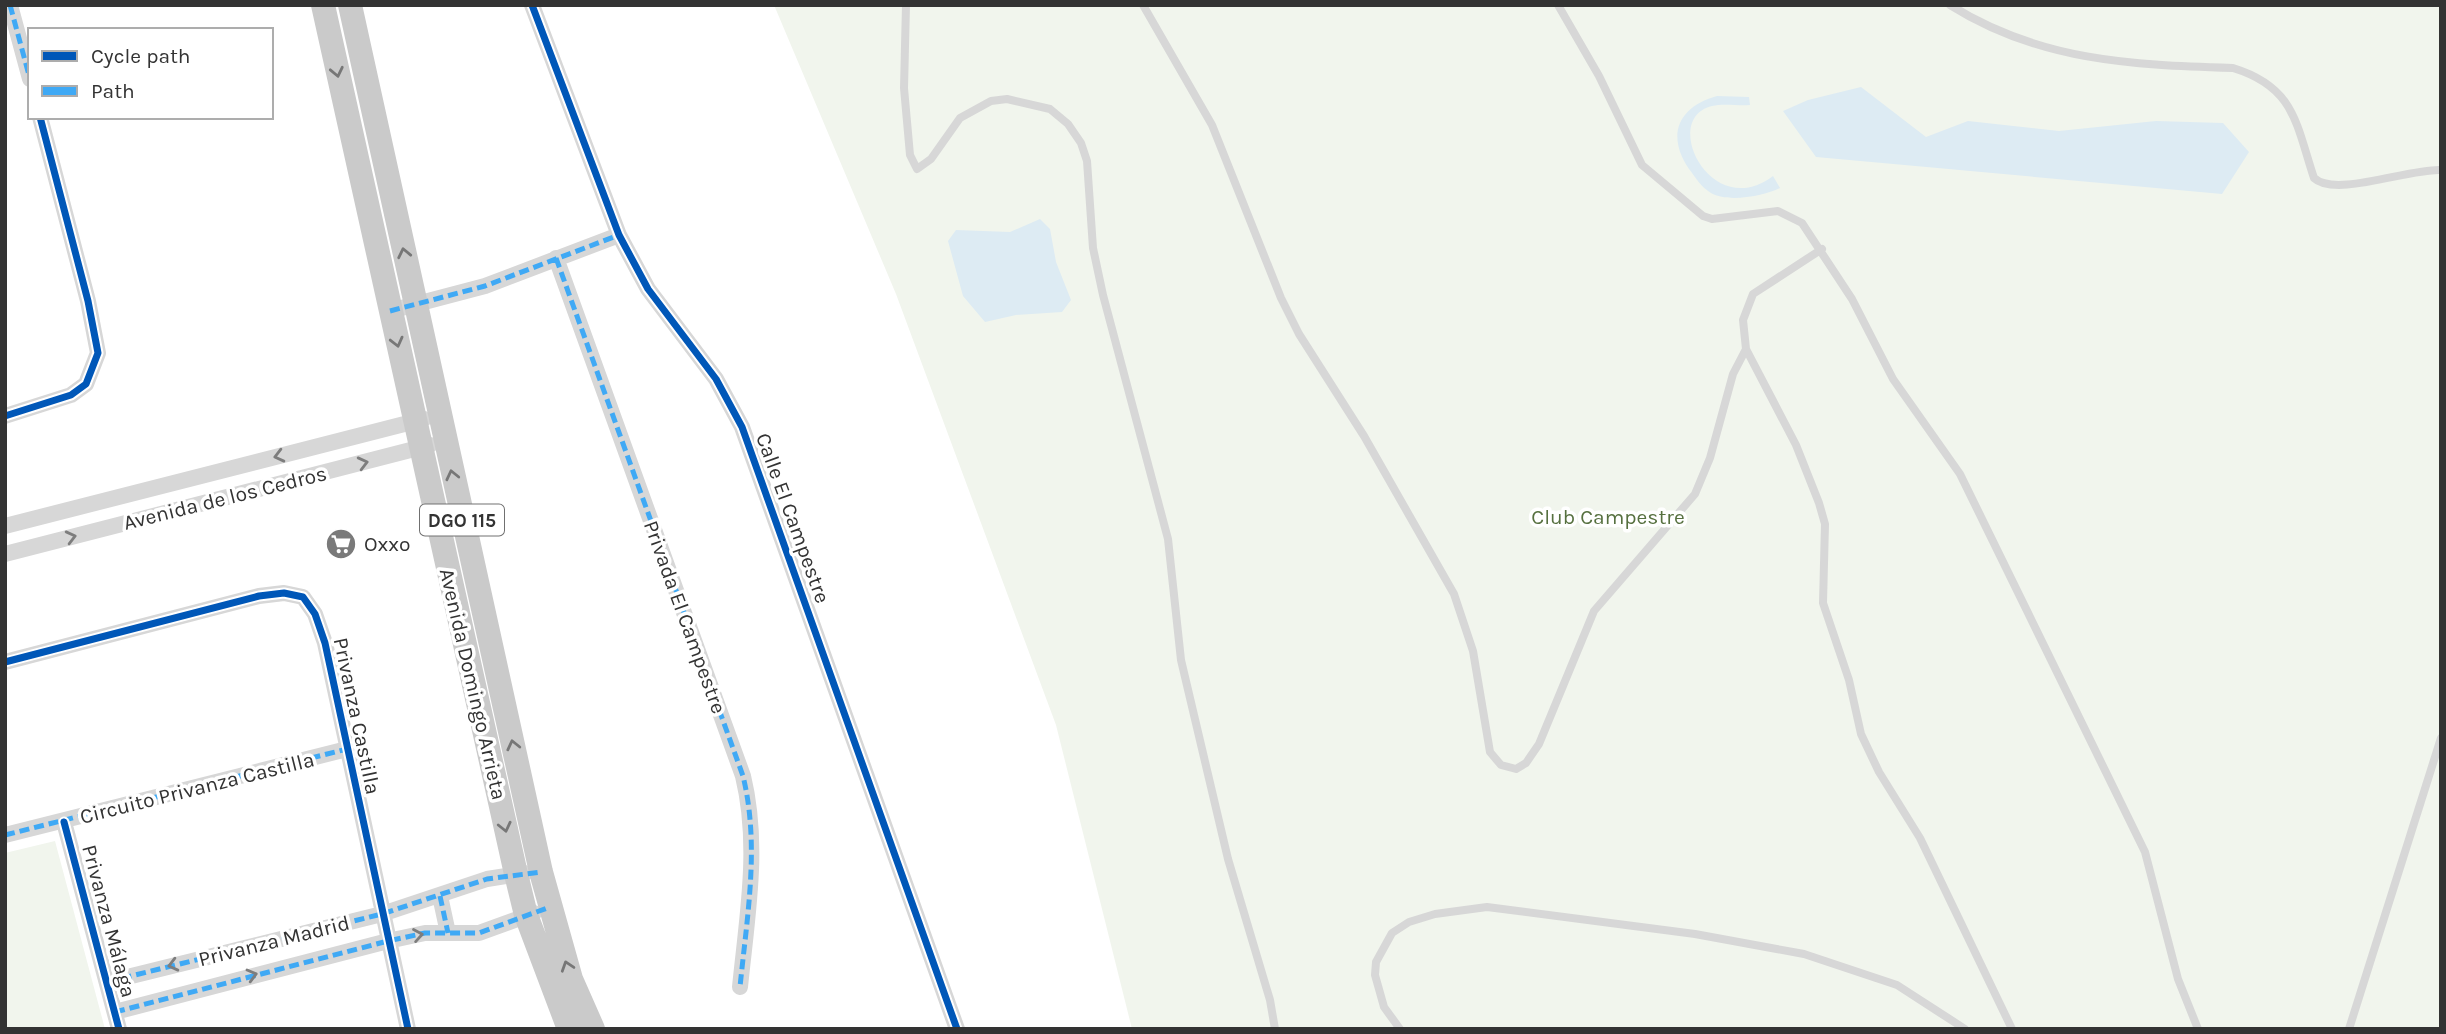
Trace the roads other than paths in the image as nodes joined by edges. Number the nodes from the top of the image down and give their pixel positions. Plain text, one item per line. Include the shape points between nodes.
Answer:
1 (10, 5) edge
2 (323, 5) edge
3 (350, 5) edge
4 (532, 5) edge
5 (906, 5) edge
6 (1143, 5) edge
7 (1558, 5) edge
8 (1950, 5) edge
9 (28, 72) edge
10 (41, 119) edge
11 (2441, 170) edge
12 (619, 235) junction
13 (1822, 249) junction
14 (556, 258) junction
15 (416, 306) junction
16 (390, 311) junction
17 (1746, 349) junction
18 (440, 415) junction
19 (5, 416) edge
20 (416, 421) junction
21 (445, 441) junction
22 (421, 448) junction
23 (5, 526) edge
24 (5, 554) edge
25 (5, 662) edge
26 (2441, 738) edge
27 (346, 749) junction
28 (64, 822) junction
29 (5, 835) edge
30 (541, 872) junction
31 (516, 874) junction
32 (440, 896) junction
33 (550, 907) junction
34 (382, 914) junction
35 (526, 915) junction
36 (448, 933) junction
37 (388, 941) junction
38 (107, 982) junction
39 (740, 987) dead end
40 (115, 1012) junction
41 (119, 1029) edge
42 (408, 1029) edge
43 (569, 1029) edge
44 (593, 1029) edge
45 (957, 1029) edge
46 (1275, 1029) edge
47 (1400, 1029) edge
48 (1965, 1029) edge
49 (2012, 1029) edge
50 (2198, 1029) edge
51 (2349, 1029) edge

1 - 9 street
2 -> 16 main road, Avenida Domingo Arrieta / DGO 115
15 -> 3 main road, Avenida Domingo Arrieta / DGO 115
4 - 12 street, Calle El Campestre
5 - 46 lane via 904,88 910,155 917,169 931,159 960,118 992,101 1007,99 1050,109 1081,143 1103,295 1168,539 1184,673 1224,845
6 - 17 lane via 1212,125 1299,334 1454,594 1473,652 1490,752 1501,765 1516,769 1539,744 1594,611 1695,494 1733,374
7 - 13 lane via 1649,173 1712,219 1770,211 1787,214 1802,223
8 - 11 lane via 2017,39 2062,54 2233,68 2255,76 2290,105 2314,178 2323,184
10 - 19 street via 89,301 98,353 86,384 71,395
12 - 14 street
12 - 45 street, Calle El Campestre via 648,289 716,379 742,428
13 - 17 lane via 1752,294 1743,320
13 - 50 lane via 1893,379 1960,474 2074,702 2148,859 2178,979
14 - 15 street
14 - 39 street, Privada El Campestre via 746,786 754,845
15 - 16 street
15 - 18 main road, Avenida Domingo Arrieta / DGO 115
16 -> 20 main road, Avenida Domingo Arrieta / DGO 115
17 - 49 lane via 1796,445 1819,503 1825,524 1823,603 1849,680 1861,734 1920,838
18 - 20 street, Avenida de los Cedros
18 - 21 main road, Avenida Domingo Arrieta / DGO 115
20 - 22 main road, Avenida Domingo Arrieta / DGO 115
20 -> 23 street, Avenida de los Cedros
21 - 22 street, Avenida de los Cedros
30 -> 21 main road, Avenida Domingo Arrieta / DGO 115
24 -> 22 street, Avenida de los Cedros
22 -> 31 main road, Avenida Domingo Arrieta / DGO 115
25 - 27 street, Privanza Castilla via 259,596 284,593 303,597 315,614 324,643
26 - 51 lane
27 - 28 street, Circuito Privanza Castilla
27 - 34 street, Privanza Castilla
28 - 29 street, Circuito Privanza Castilla
28 - 38 street, Privanza Málaga
30 - 31 street, Privanza Madrid
30 - 33 main road, Avenida Domingo Arrieta / DGO 115
31 - 32 street, Privanza Madrid
31 - 35 main road, Avenida Domingo Arrieta / DGO 115
32 - 34 street, Privanza Madrid
32 - 36 street
33 - 35 street, Privanza Madrid
44 -> 33 main road, Avenida Domingo Arrieta / DGO 115 via 571,979
34 - 37 street, Privanza Castilla
34 -> 38 street, Privanza Madrid
35 - 36 street, Privanza Madrid via 479,933
35 - 43 main road, Avenida Domingo Arrieta / DGO 115
37 -> 36 street, Privanza Madrid
40 -> 37 street, Privanza Madrid
37 - 42 street, Privanza Castilla
38 - 40 street, Privanza Málaga
40 - 41 street, Privanza Málaga
47 - 48 lane via 1384,1007 1375,975 1376,962 1392,933 1434,914 1487,907 1668,930 1804,954 1896,985

